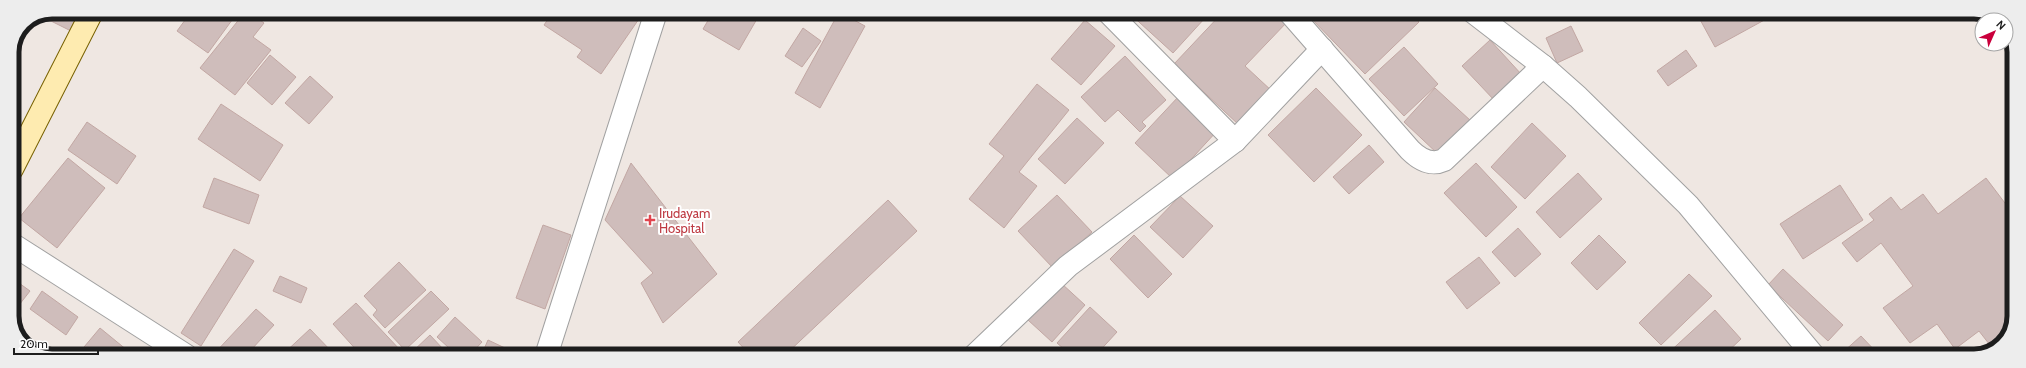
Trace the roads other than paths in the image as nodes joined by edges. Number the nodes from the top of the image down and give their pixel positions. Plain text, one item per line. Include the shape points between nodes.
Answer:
1 (88, 19) edge
2 (654, 19) edge
3 (1115, 19) edge
4 (1295, 19) edge
5 (1488, 19) edge
6 (1322, 48) junction
7 (1543, 66) junction
8 (1235, 140) junction
9 (19, 155) edge
10 (19, 248) edge
11 (176, 349) edge
12 (548, 349) edge
13 (981, 349) edge
14 (1808, 349) edge

1 - 9 main road
2 - 12 street
3 - 8 street
4 - 6 street
5 - 7 street
6 - 7 street via 1410,150 1418,157 1438,163
6 - 8 street
7 - 14 street via 1688,205
8 - 13 street via 1068,266
10 - 11 street

